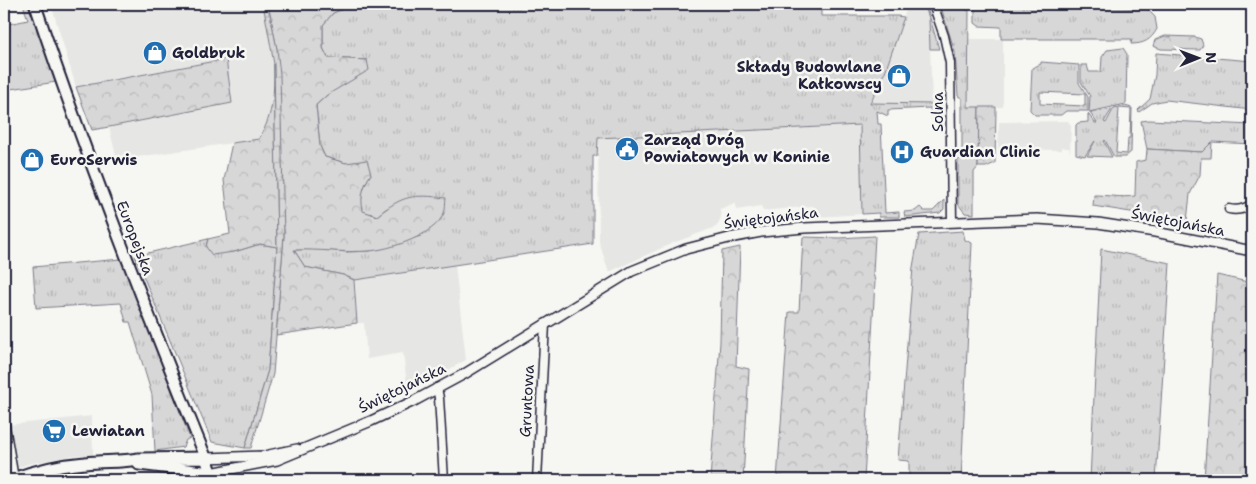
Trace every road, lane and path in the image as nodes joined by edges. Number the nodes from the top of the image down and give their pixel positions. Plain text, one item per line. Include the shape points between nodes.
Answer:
1 (35, 4) edge
2 (933, 4) edge
3 (1252, 204) edge
4 (1229, 209) dead end
5 (952, 222) junction
6 (1252, 251) edge
7 (545, 324) junction
8 (437, 388) junction
9 (4, 420) edge
10 (311, 446) junction
11 (206, 458) junction
12 (128, 461) junction
13 (213, 476) edge
14 (12, 479) edge
15 (444, 480) edge
16 (537, 480) edge

1 - 11 main road, Europejska via 102,193
2 - 5 street, Solna via 950,63
3 - 4 street via 1241,210
5 - 6 street, Świętojańska via 1037,219 1087,222
5 - 7 street, Świętojańska via 804,228 713,241 632,271
7 - 8 street, Świętojańska
7 - 16 street, Gruntowa
8 - 10 street, Świętojańska via 396,410
8 - 15 street
9 - 14 street
10 - 11 street, Świętojańska via 264,456
10 - 13 street, Świętojańska via 267,463
11 - 12 main road, Świętojańska
11 - 13 main road, Europejska
12 - 13 main road, Świętojańska
12 - 14 main road, Świętojańska via 64,466

